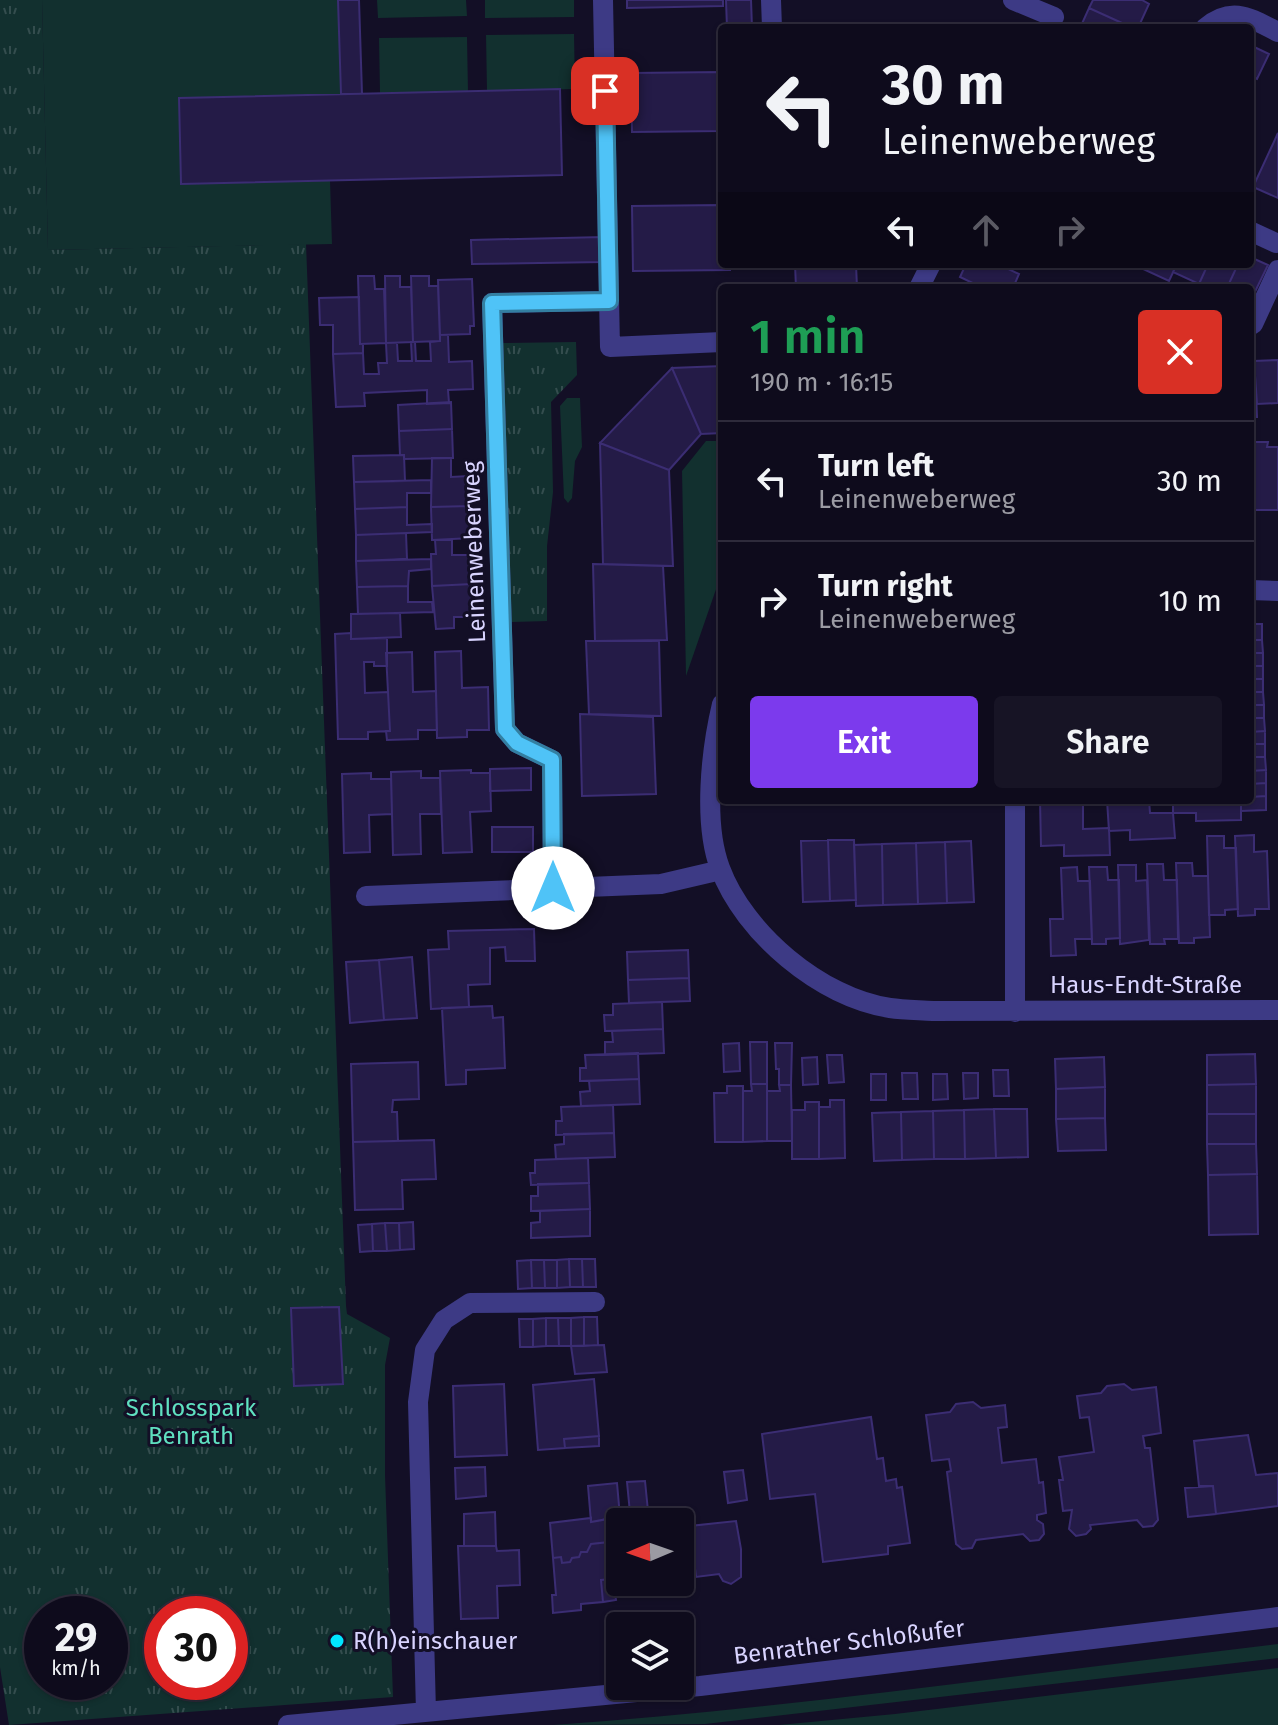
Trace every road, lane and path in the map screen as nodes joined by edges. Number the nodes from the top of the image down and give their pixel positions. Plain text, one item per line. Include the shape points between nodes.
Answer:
1 (603, 0) edge
2 (771, 0) edge
3 (1013, 0) edge
4 (1055, 15) edge
5 (772, 24) edge
6 (1211, 24) edge
7 (1278, 32) edge
8 (1254, 233) edge
9 (1277, 245) edge
10 (1278, 270) edge
11 (609, 301) junction
12 (1254, 322) edge
13 (718, 342) edge
14 (1254, 590) edge
15 (1278, 591) edge
16 (718, 729) edge
17 (1015, 804) edge
18 (721, 870) junction
19 (553, 888) junction
20 (366, 896) dead end
21 (1278, 1010) edge
22 (1015, 1012) junction
23 (595, 1302) dead end
24 (1278, 1617) edge
25 (426, 1712) junction
26 (288, 1725) edge

1 - 11 street
2 - 5 street
3 - 4 street
6 - 7 street via 1224,15 1244,15
8 - 9 street
10 - 12 street
11 - 13 street via 610,347
11 - 19 street, Leinenweberweg via 492,303 505,729 517,743 552,760
14 - 15 street
16 - 18 street, Haus-Endt-Straße via 710,780
17 - 22 street, Haus-Endt-Straße
18 - 19 street via 661,884
18 - 22 street, Haus-Endt-Straße via 743,909 778,951 845,994 888,1008
19 - 20 street
21 - 22 street, Haus-Endt-Straße
23 - 25 street via 470,1303 449,1315 425,1350 419,1379
24 - 25 street, Benrather Schloßufer via 700,1686
25 - 26 street, Benrather Schloßufer

